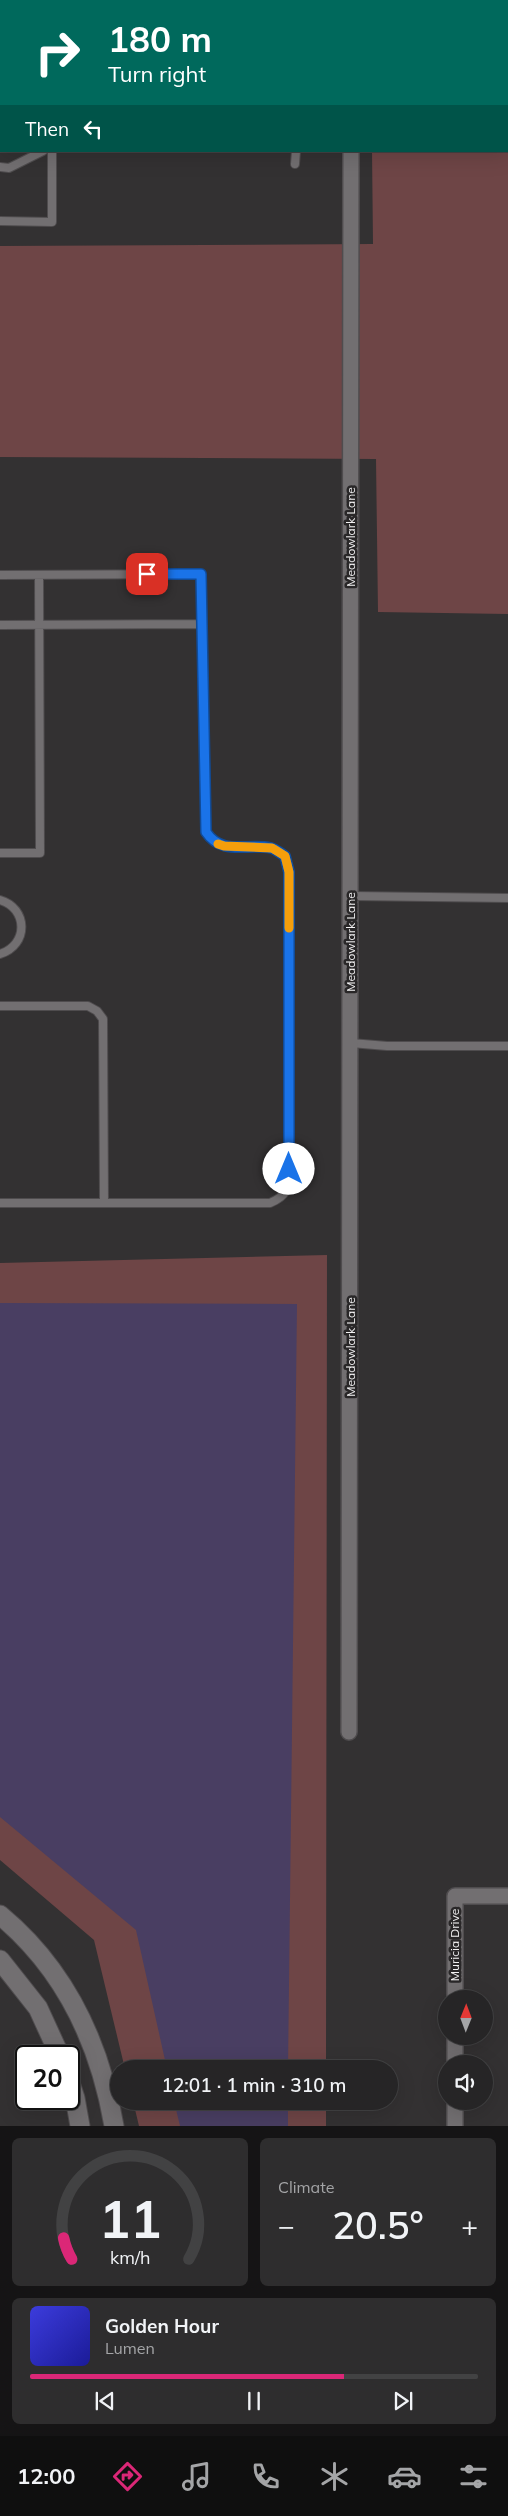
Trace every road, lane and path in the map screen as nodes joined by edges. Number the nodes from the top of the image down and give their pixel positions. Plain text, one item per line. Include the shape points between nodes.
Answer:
1 (40, 152) edge
2 (52, 152) edge
3 (296, 152) edge
4 (351, 152) edge
5 (295, 164) dead end
6 (0, 167) edge
7 (9, 168) junction
8 (0, 173) edge
9 (0, 221) edge
10 (0, 575) edge
11 (39, 575) junction
12 (202, 624) junction
13 (0, 625) edge
14 (39, 625) junction
15 (0, 853) edge
16 (351, 896) junction
17 (508, 898) edge
18 (0, 900) edge
19 (0, 954) edge
20 (0, 1006) edge
21 (351, 1043) junction
22 (508, 1046) edge
23 (0, 1203) edge
24 (104, 1203) junction
25 (349, 1732) dead end
26 (508, 1896) edge
27 (0, 1915) edge
28 (0, 1960) edge
29 (455, 1990) edge
30 (55, 2045) edge
31 (77, 2110) edge
32 (455, 2110) edge
33 (80, 2126) edge
34 (114, 2126) edge
35 (455, 2126) edge

1 - 7 lane
2 - 9 lane via 52,222
3 - 5 lane
4 - 16 street, Meadowlark Lane
6 - 7 lane
7 - 8 lane
10 - 11 lane
11 - 12 lane via 201,574
11 - 14 lane
12 - 14 lane
12 - 24 lane via 206,832 212,841 224,846 272,848 285,856 289,872 288,1186 282,1198 270,1203
13 - 14 lane
14 - 15 lane via 40,853
16 - 17 lane
16 - 21 street, Meadowlark Lane
18 - 19 lane via 14,907 22,922 19,940 14,947
20 - 24 lane via 88,1006 103,1019
21 - 22 lane
21 - 25 street, Meadowlark Lane
23 - 24 lane
26 - 29 street, Muricia Drive via 455,1896
27 - 34 street via 20,1931 67,1990 105,2082
28 - 30 street via 38,2008
31 - 33 street
32 - 35 street

